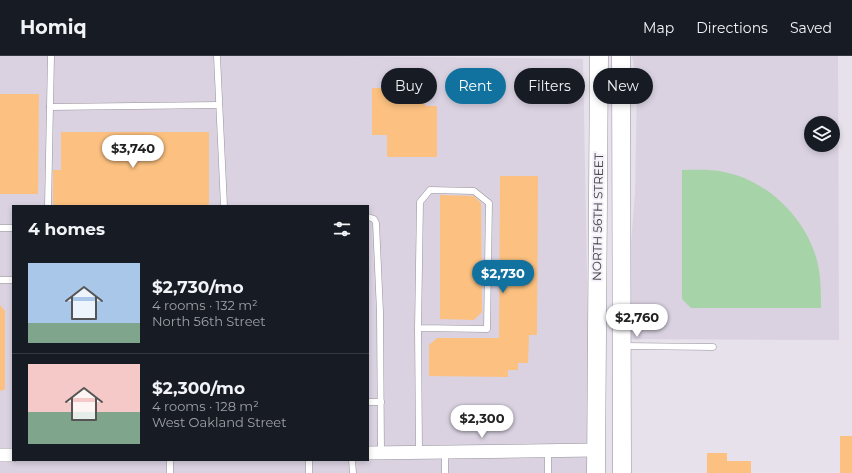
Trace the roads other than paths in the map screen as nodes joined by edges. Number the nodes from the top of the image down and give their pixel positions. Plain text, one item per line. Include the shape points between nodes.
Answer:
1 (51, 56) edge
2 (217, 56) edge
3 (599, 56) edge
4 (621, 56) edge
5 (219, 105) junction
6 (50, 108) junction
7 (48, 205) edge
8 (224, 205) edge
9 (369, 217) edge
10 (0, 228) edge
11 (12, 228) edge
12 (0, 280) edge
13 (12, 280) edge
14 (418, 328) junction
15 (622, 346) junction
16 (713, 347) dead end
17 (369, 402) edge
18 (381, 402) junction
19 (548, 450) junction
20 (596, 450) junction
21 (375, 452) edge
22 (419, 452) junction
23 (445, 452) junction
24 (0, 455) edge
25 (12, 455) edge
26 (170, 461) edge
27 (309, 461) edge
28 (352, 461) edge
29 (170, 473) edge
30 (309, 473) edge
31 (353, 473) edge
32 (445, 473) edge
33 (548, 473) edge
34 (596, 473) edge
35 (622, 473) edge

1 - 6 lane
2 - 5 lane
3 - 20 main road, NORTH 56TH STREET
4 - 15 main road, NORTH 56TH STREET
5 - 6 lane
5 - 8 lane
6 - 7 lane
9 - 18 lane via 376,223
10 - 11 lane
12 - 13 lane
14 - 14 lane via 420,202 430,190 474,191 489,203 487,329
14 - 22 lane
15 - 16 lane
15 - 35 main road, NORTH 56TH STREET
17 - 18 lane
18 - 21 lane
19 - 20 street
19 - 23 street
19 - 33 lane
20 - 34 main road, NORTH 56TH STREET
21 - 22 street
22 - 23 street
23 - 32 lane
24 - 25 street
26 - 29 lane
27 - 30 lane
28 - 31 lane

